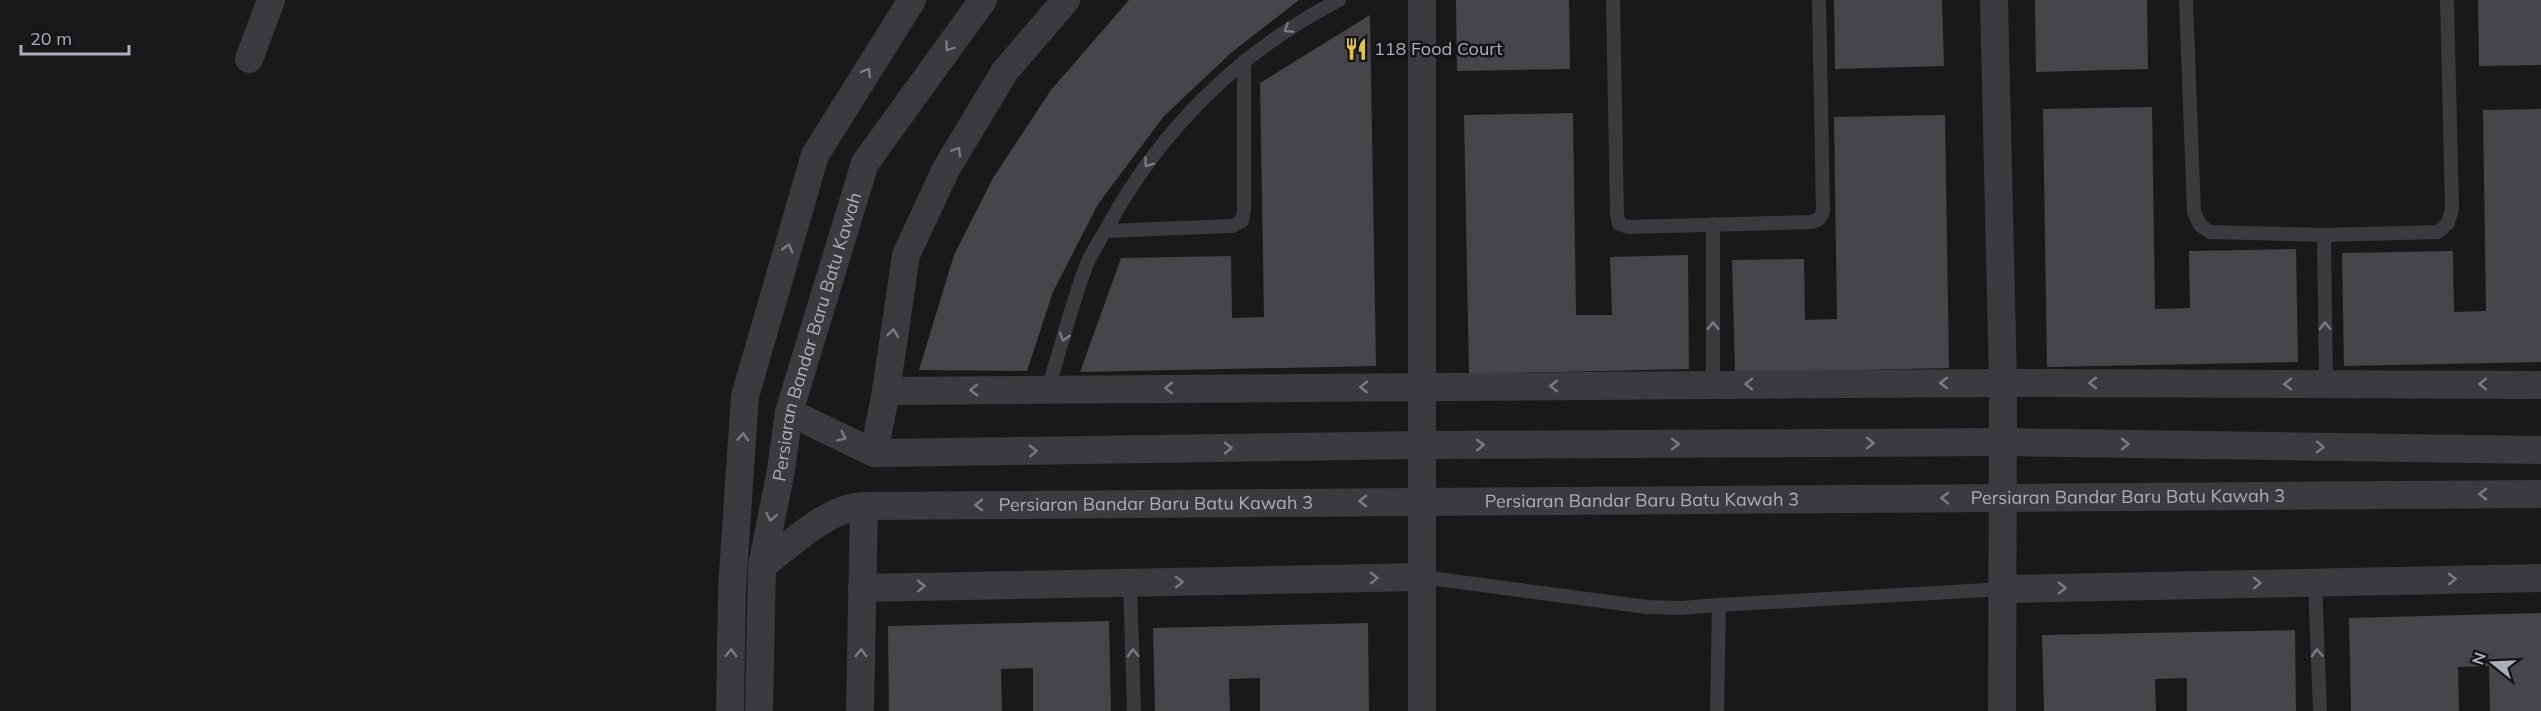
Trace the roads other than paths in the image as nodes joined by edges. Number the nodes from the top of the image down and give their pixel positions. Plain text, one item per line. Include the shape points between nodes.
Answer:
1 (271, 0) edge
2 (912, 0) edge
3 (983, 0) edge
4 (1066, 0) edge
5 (1339, 0) edge
6 (1422, 0) edge
7 (1613, 0) edge
8 (1819, 0) edge
9 (1994, 0) edge
10 (2186, 0) edge
11 (2447, 0) edge
12 (249, 59) dead end
13 (1244, 61) junction
14 (1713, 224) junction
15 (1106, 231) junction
16 (2324, 235) junction
17 (2003, 383) junction
18 (2326, 384) junction
19 (1713, 385) junction
20 (2541, 385) edge
21 (1422, 386) junction
22 (1048, 388) junction
23 (886, 391) junction
24 (789, 412) junction
25 (2003, 442) junction
26 (1422, 446) junction
27 (2541, 450) edge
28 (874, 453) junction
29 (2541, 494) edge
30 (2003, 498) junction
31 (1422, 501) junction
32 (864, 506) junction
33 (762, 566) junction
34 (1422, 577) junction
35 (2541, 578) edge
36 (1130, 582) junction
37 (2314, 582) junction
38 (862, 588) junction
39 (2004, 589) junction
40 (1719, 604) junction
41 (730, 711) edge
42 (759, 711) edge
43 (860, 711) edge
44 (1134, 711) edge
45 (1422, 711) edge
46 (1717, 711) edge
47 (2002, 711) edge
48 (2320, 711) edge

1 - 12 street
41 -> 2 street via 732,588 745,396 815,155
3 -> 24 street, Persiaran Bandar Baru Batu Kawah via 865,163
23 -> 4 street via 897,305 911,244 946,169 1005,71
5 -> 13 lane via 1277,36
6 - 21 street
7 - 14 lane via 1619,224
8 - 14 lane via 1823,212 1812,222
9 - 17 street
10 - 16 lane via 2194,212 2200,225 2210,232
11 - 16 lane via 2452,209 2448,223 2438,232
13 -> 15 lane via 1168,134 1126,193
13 - 15 lane via 1242,221 1232,226
19 -> 14 lane
15 -> 22 lane via 1087,265
18 -> 16 lane
18 -> 17 street
17 -> 19 street
17 - 25 street
20 -> 18 street
19 -> 21 street
21 -> 22 street
21 - 26 street
22 -> 23 street
23 - 28 street
24 -> 28 street
24 -> 33 street, Persiaran Bandar Baru Batu Kawah
26 -> 25 street
25 -> 27 street
25 - 30 street
28 -> 26 street
26 - 31 street
29 -> 30 street, Persiaran Bandar Baru Batu Kawah 3
30 -> 31 street, Persiaran Bandar Baru Batu Kawah 3
30 - 39 street
31 -> 32 street, Persiaran Bandar Baru Batu Kawah 3
31 - 34 street
32 - 33 street, Persiaran Bandar Baru Batu Kawah 3 via 829,516
32 - 38 street
33 - 42 street, Persiaran Bandar Baru Batu Kawah
36 -> 34 street
34 - 40 lane via 1647,607
34 - 45 street
37 -> 35 street
38 -> 36 street
44 -> 36 lane
39 -> 37 street
48 -> 37 lane
43 -> 38 street
39 - 40 lane
39 - 47 street
40 - 46 lane

